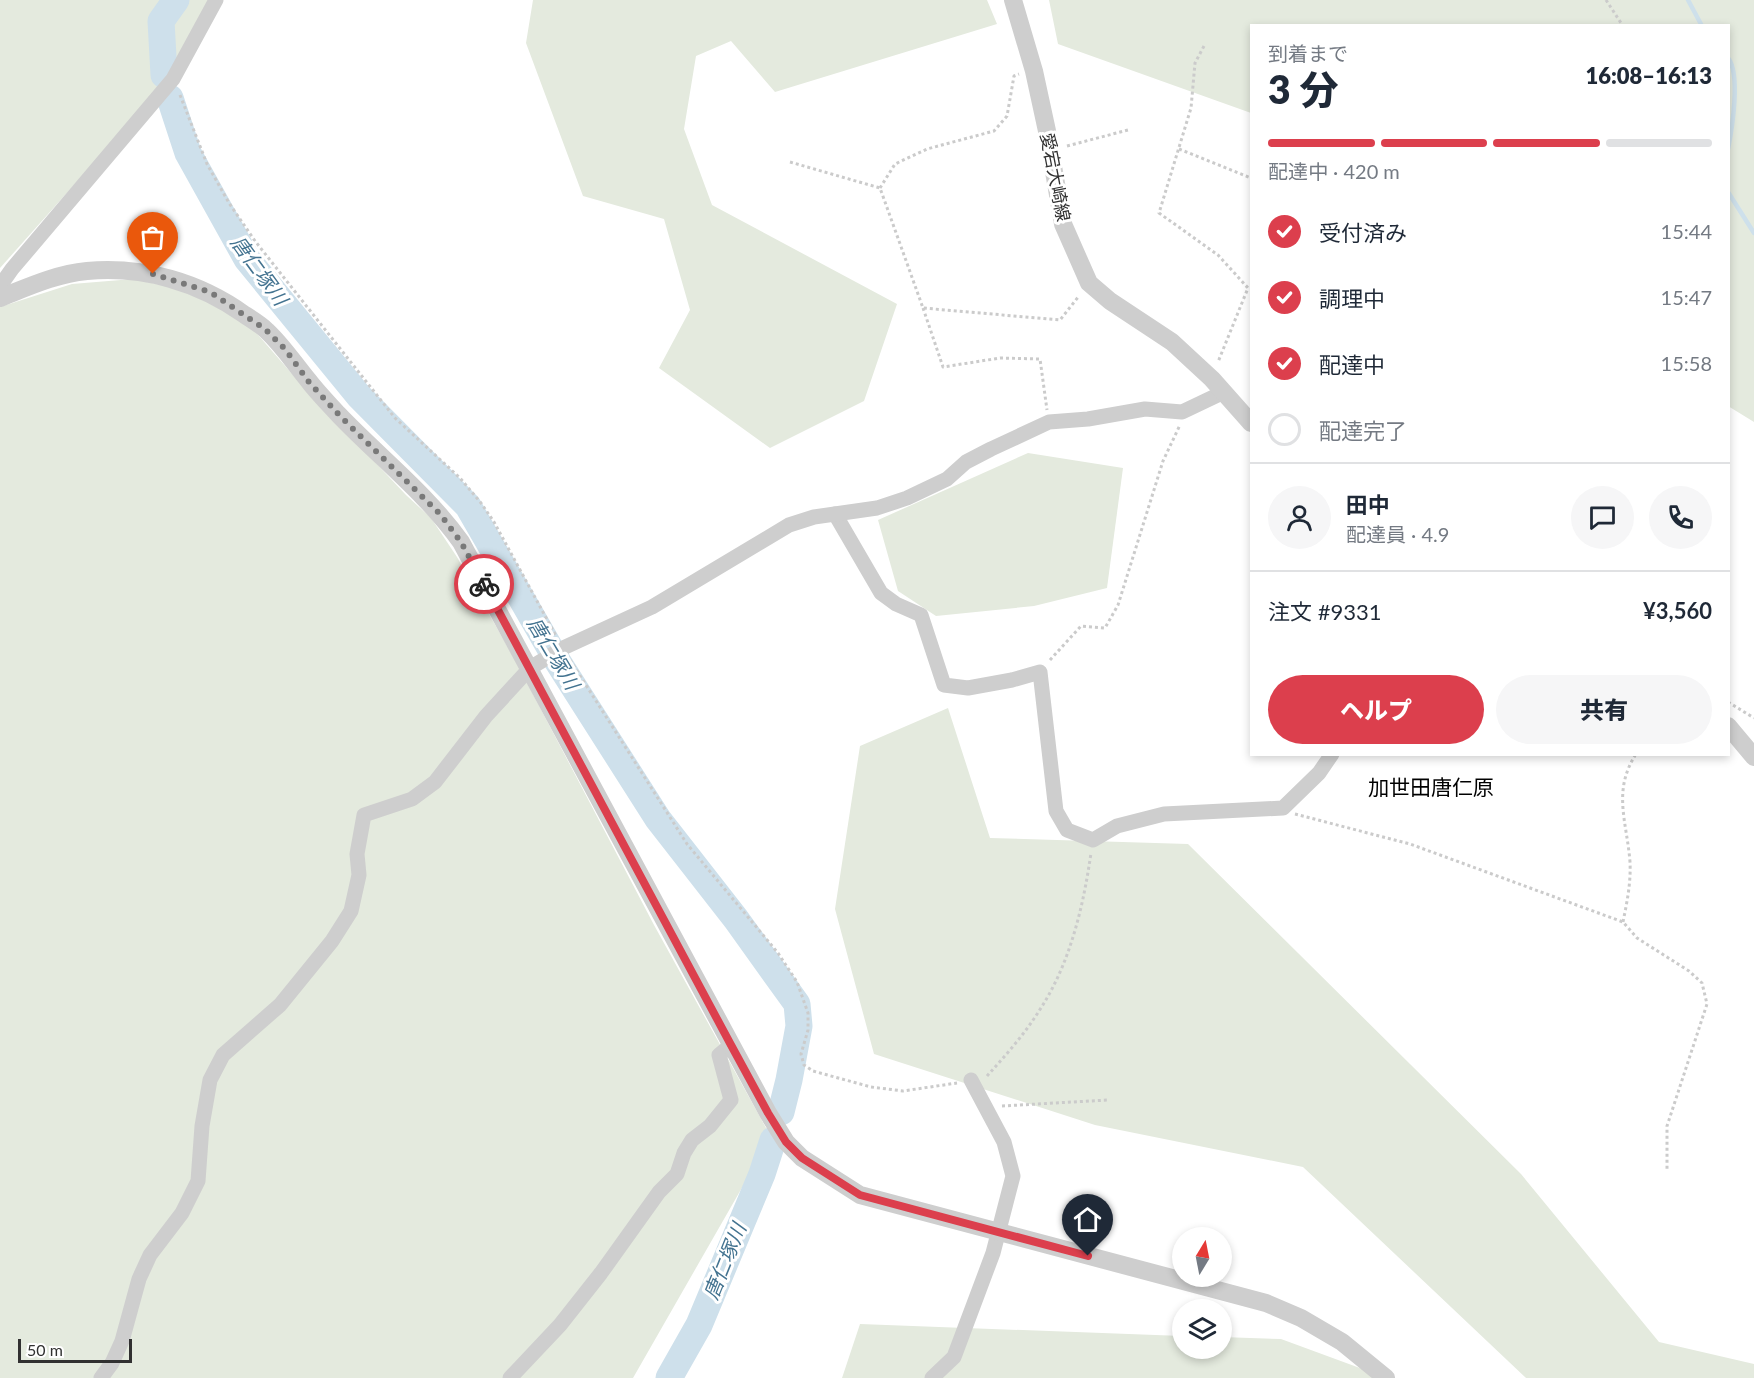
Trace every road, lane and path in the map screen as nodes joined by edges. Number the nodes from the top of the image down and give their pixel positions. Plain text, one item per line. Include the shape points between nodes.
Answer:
1 (216, 0) edge
2 (1013, 0) edge
3 (1605, 0) edge
4 (1622, 24) edge
5 (1204, 46) dead end
6 (1034, 71) junction
7 (173, 79) junction
8 (1128, 130) dead end
9 (1050, 150) junction
10 (1179, 150) junction
11 (790, 162) dead end
12 (1250, 178) edge
13 (880, 188) junction
14 (1089, 283) junction
15 (0, 286) edge
16 (0, 298) edge
17 (923, 308) junction
18 (1218, 386) junction
19 (1182, 412) junction
20 (1048, 422) junction
21 (1250, 422) edge
22 (835, 514) junction
23 (563, 648) junction
24 (530, 668) junction
25 (1040, 672) junction
26 (1730, 703) edge
27 (1754, 718) edge
28 (1730, 728) edge
29 (1331, 756) edge
30 (1635, 756) edge
31 (1754, 757) edge
32 (1283, 808) junction
33 (1093, 840) junction
34 (1623, 922) junction
35 (731, 1045) junction
36 (971, 1080) junction
37 (1108, 1100) dead end
38 (985, 1106) junction
39 (1667, 1170) dead end
40 (999, 1232) junction
41 (102, 1378) edge
42 (510, 1378) edge
43 (932, 1378) edge
44 (1386, 1378) edge

1 - 7 street
2 - 6 street, 愛宕大崎線
3 - 4 path
5 - 10 path via 1195,63 1191,108
6 - 9 street, 愛宕大崎線
6 - 13 path via 1014,76 1007,116 994,131 927,149 895,164
7 - 15 street
7 - 23 path via 207,164 255,241 395,418 460,478 481,503
8 - 9 path
9 - 14 street, 愛宕大崎線 via 1063,224
10 - 12 path
10 - 18 path via 1159,213 1218,255 1248,288
11 - 13 path
13 - 17 path
14 - 17 path via 1060,320
14 - 18 street, 愛宕大崎線 via 1172,342
16 - 24 street via 51,278 85,271 121,270 180,281 210,292 235,308 285,349 340,416 448,524
17 - 20 path via 943,367 1000,358 1040,359
18 - 19 street
18 - 21 street, 愛宕大崎線
19 - 20 street via 1145,409
19 - 25 path via 1118,605 1105,628 1081,626
20 - 22 street via 974,458 946,479 907,498 877,508
22 - 23 street via 789,525 652,607
22 - 25 street via 881,592 921,615 944,684 968,688
23 - 24 street
23 - 36 path via 687,844 778,953 797,982 808,1013 801,1054 804,1065 871,1087 903,1091
24 - 35 street
24 - 41 street via 486,716 435,782 412,799 364,815 357,855 359,875 351,912 280,1005 219,1063 210,1080 198,1181 183,1213 146,1263 122,1341
25 - 33 street via 1056,811 1067,830
26 - 27 path
28 - 31 street
29 - 32 street
30 - 34 path via 1624,777 1622,800 1630,860
32 - 33 street via 1164,814 1118,826
32 - 34 path via 1300,816 1410,844
33 - 36 path via 1072,943 1059,975 1040,1011 1013,1046 978,1086
34 - 39 path via 1637,938 1702,983 1707,1004 1666,1126
35 - 40 street via 786,1142 802,1158 860,1195
35 - 42 street via 719,1055 731,1100 710,1126 692,1140 677,1174 659,1192 560,1325
36 - 38 street
37 - 38 path
38 - 40 street via 1004,1142 1013,1176
40 - 43 street via 954,1357
40 - 44 street via 1266,1303 1342,1342

